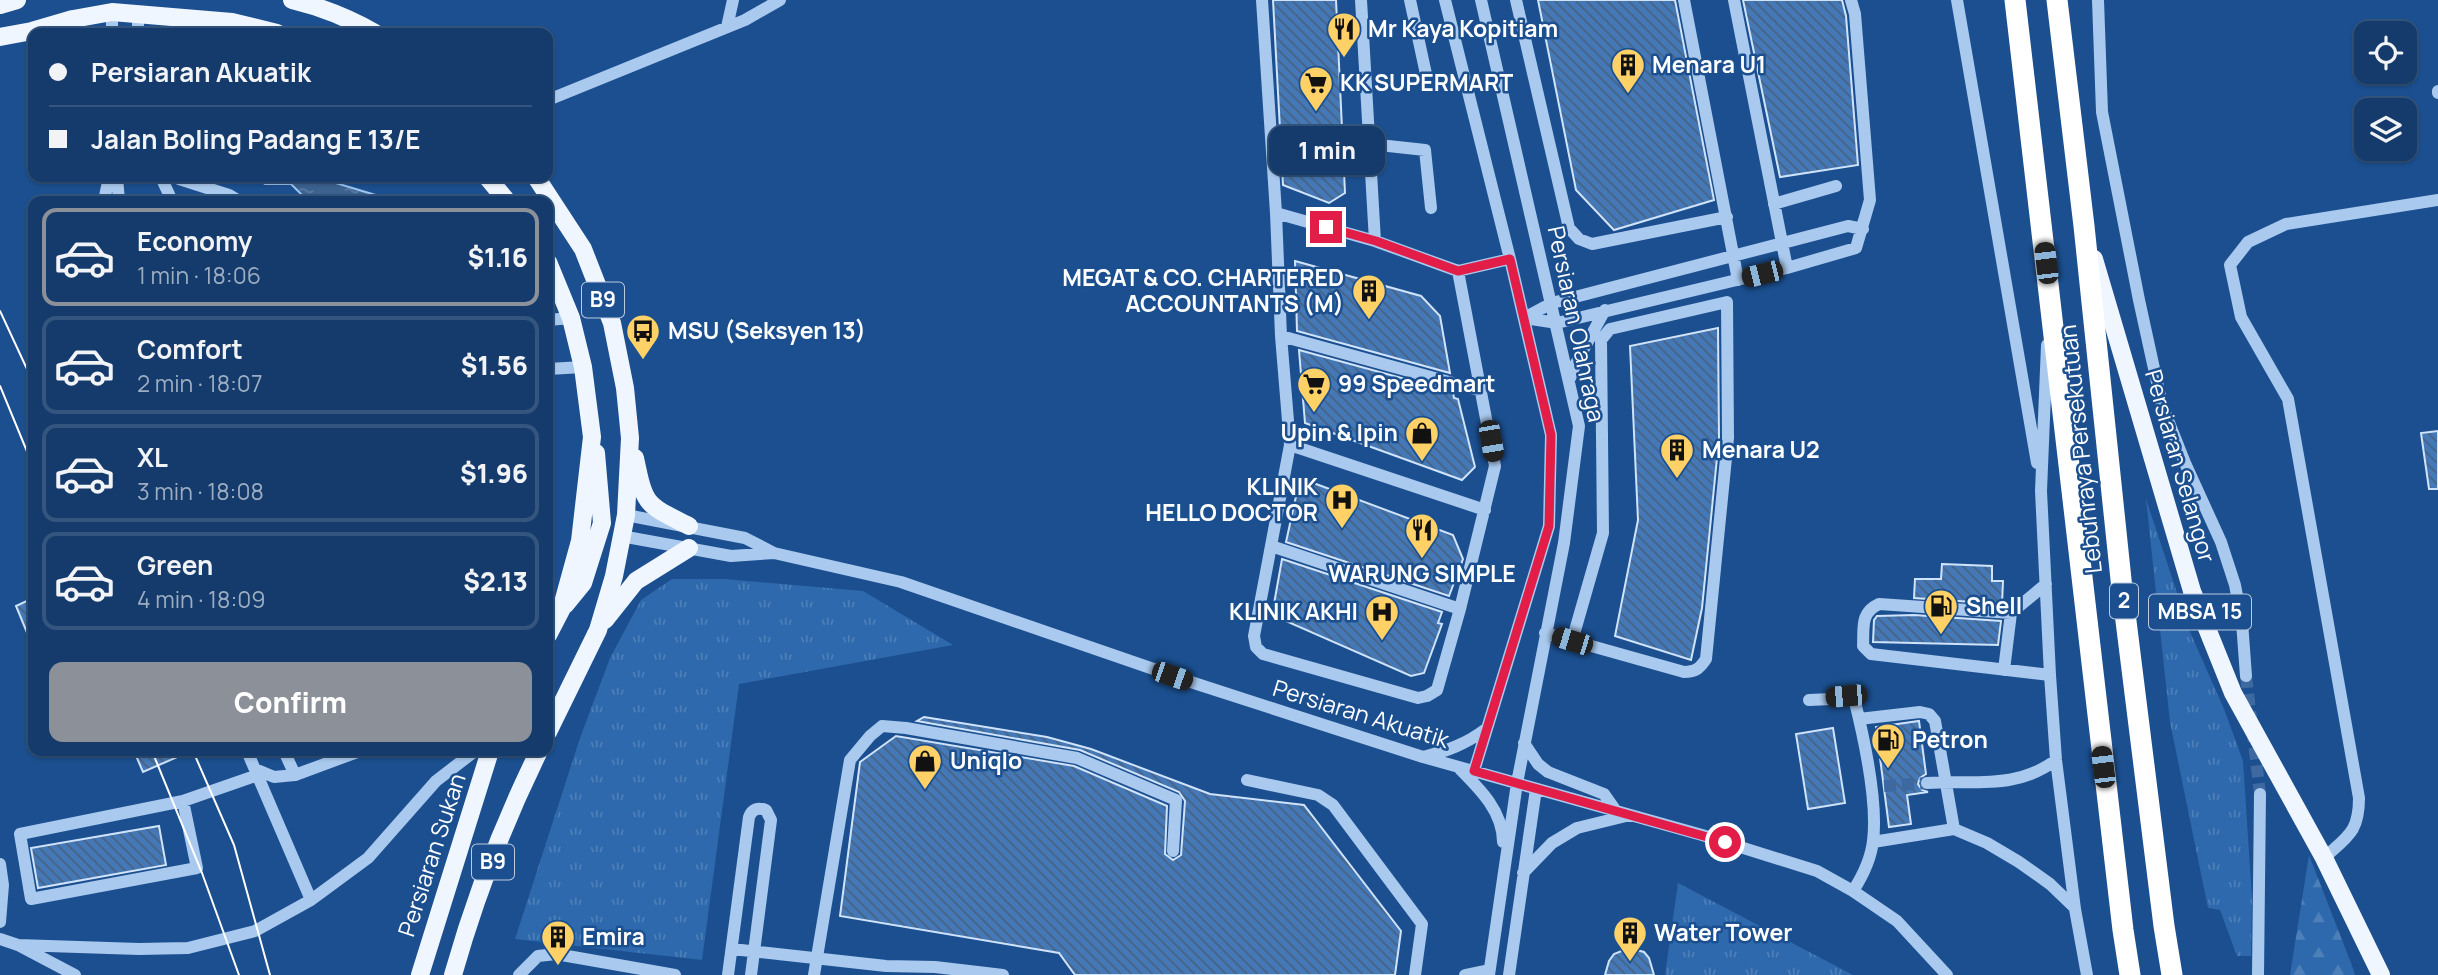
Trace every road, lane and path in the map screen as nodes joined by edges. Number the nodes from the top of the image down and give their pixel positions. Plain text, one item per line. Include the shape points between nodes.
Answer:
1 (17, 0) edge
2 (292, 0) edge
3 (733, 0) edge
4 (780, 0) edge
5 (1262, 0) edge
6 (1361, 0) edge
7 (1410, 0) edge
8 (1445, 0) edge
9 (1481, 0) edge
10 (1516, 0) edge
11 (1684, 0) edge
12 (1734, 0) edge
13 (1852, 0) edge
14 (1957, 0) edge
15 (2015, 0) edge
16 (2057, 0) edge
17 (2098, 0) edge
18 (0, 5) edge
19 (111, 6) edge
20 (139, 7) edge
21 (727, 27) junction
22 (42, 28) edge
23 (112, 28) edge
24 (138, 28) edge
25 (257, 28) edge
26 (367, 28) edge
27 (28, 32) edge
28 (0, 37) edge
29 (1426, 74) dead end
30 (553, 101) edge
31 (1370, 144) junction
32 (188, 182) edge
33 (491, 182) edge
34 (1836, 186) dead end
35 (231, 196) edge
36 (503, 196) edge
37 (2438, 200) edge
38 (553, 203) edge
39 (1774, 204) junction
40 (1431, 208) dead end
41 (1276, 213) junction
42 (1727, 217) junction
43 (2084, 226) junction
44 (1863, 229) junction
45 (1376, 241) junction
46 (1782, 245) junction
47 (1733, 256) junction
48 (1510, 259) junction
49 (1787, 268) junction
50 (1458, 271) junction
51 (553, 274) edge
52 (1738, 280) junction
53 (2049, 288) junction
54 (1552, 303) junction
55 (1605, 310) junction
56 (571, 318) junction
57 (1524, 318) junction
58 (553, 320) edge
59 (1557, 323) junction
60 (1281, 336) junction
61 (583, 367) junction
62 (553, 369) edge
63 (1569, 381) junction
64 (1482, 391) junction
65 (592, 437) junction
66 (630, 438) junction
67 (1290, 444) junction
68 (2041, 491) junction
69 (1485, 510) junction
70 (626, 515) junction
71 (602, 523) junction
72 (689, 526) junction
73 (621, 536) junction
74 (1271, 547) junction
75 (689, 548) junction
76 (774, 553) junction
77 (2046, 584) junction
78 (1460, 609) junction
79 (561, 610) junction
80 (2011, 612) junction
81 (553, 625) edge
82 (598, 629) junction
83 (1545, 633) junction
84 (1572, 641) junction
85 (2004, 670) junction
86 (2050, 675) junction
87 (2246, 676) tunnel mouth
88 (1809, 700) dead end
89 (1859, 719) junction
90 (553, 722) edge
91 (1486, 729) junction
92 (1524, 743) junction
93 (249, 756) edge
94 (286, 756) edge
95 (346, 756) edge
96 (468, 756) edge
97 (488, 756) edge
98 (537, 756) edge
99 (1423, 757) junction
100 (2056, 760) junction
101 (1458, 767) junction
102 (1474, 771) junction
103 (257, 772) junction
104 (295, 775) junction
105 (1247, 780) dead end
106 (1945, 781) junction
107 (1517, 783) junction
108 (1927, 783) tunnel mouth
109 (1536, 789) junction
110 (2260, 794) tunnel mouth
111 (183, 801) junction
112 (1616, 811) junction
113 (1630, 815) junction
114 (1954, 829) junction
115 (1873, 842) junction
116 (1173, 851) dead end
117 (2324, 858) junction
118 (0, 864) edge
119 (1504, 870) junction
120 (1523, 874) junction
121 (1853, 891) junction
122 (311, 900) junction
123 (2075, 909) junction
124 (0, 922) edge
125 (0, 939) edge
126 (18, 945) junction
127 (732, 949) junction
128 (754, 951) junction
129 (886, 970) edge
130 (1489, 973) edge
131 (2381, 974) edge
132 (75, 975) edge
133 (420, 975) edge
134 (453, 975) edge
135 (519, 975) edge
136 (675, 975) edge
137 (728, 975) edge
138 (751, 975) edge
139 (814, 975) edge
140 (1003, 975) edge
141 (1415, 975) edge
142 (1465, 975) edge
143 (1509, 975) edge
144 (1947, 975) edge
145 (2087, 975) edge
146 (2130, 975) edge
147 (2172, 975) edge
148 (2258, 975) edge

1 - 18 main road
2 - 26 main road
3 - 21 street
4 - 21 street
5 - 41 street
6 - 31 street
7 - 29 street
8 - 48 street, Persiaran Olahraga
9 - 54 street, Persiaran Olahraga
10 - 42 street via 1574,234 1592,244
11 - 42 street
12 - 39 street
13 - 44 street via 1870,200
14 - 68 street
15 - 53 highway, Lebuhraya Persekutuan / 2
16 - 43 highway, Lebuhraya Persekutuan / 2
17 - 87 street via 2102,112 2139,300 2162,405 2235,585
19 - 20 main road
19 - 22 main road
19 - 23 street
20 - 24 street
20 - 25 main road
21 - 30 street
27 - 28 main road
31 - 40 street via 1424,150
31 - 45 street
32 - 35 street
33 - 36 main road
34 - 39 street
37 - 117 street via 2286,224 2248,242 2230,265 2241,317 2288,399 2358,797 2354,830
38 - 66 main road, B9 via 583,249 612,323
39 - 46 street
41 - 45 street
41 - 60 street
42 - 47 street
43 - 117 main road, Persiaran Selangor / MBSA 15 via 2192,591 2233,693
43 - 147 highway, Lebuhraya Persekutuan / 2 via 2122,589
44 - 46 street via 1848,226
44 - 49 street via 1856,248
45 - 50 street
46 - 47 street
46 - 49 street
47 - 52 street
47 - 54 street
48 - 50 street
48 - 57 street, Persiaran Olahraga
49 - 52 street
50 - 64 street
51 - 56 main road, B9
52 - 55 street
53 - 68 street
53 - 146 highway, Lebuhraya Persekutuan / 2
54 - 57 street
54 - 59 street, Persiaran Olahraga
55 - 59 street
55 - 63 street
56 - 58 street
56 - 61 main road, B9
57 - 59 street
57 - 91 street, Persiaran Olahraga via 1551,435 1549,526
59 - 63 street, Persiaran Olahraga
60 - 64 street
60 - 67 street
61 - 62 street
61 - 65 main road, B9
63 - 83 street, Persiaran Olahraga via 1579,426 1564,544
64 - 69 street via 1495,466
65 - 71 main road via 599,462
65 - 79 main road, B9 via 580,541
66 - 70 main road, B9
66 - 72 main road via 643,494 654,508
67 - 69 street
67 - 74 street
68 - 77 street
69 - 78 street
70 - 71 main road
70 - 72 street, Persiaran Akuatik
70 - 73 main road, B9
71 - 73 main road
71 - 79 main road via 583,583
72 - 76 street, Persiaran Akuatik via 745,538
73 - 75 street, Persiaran Akuatik
73 - 82 main road, B9
74 - 78 street
74 - 78 street via 1254,636 1263,654 1418,698 1427,696 1437,690
75 - 76 street, Persiaran Akuatik via 732,556
75 - 82 main road via 636,582
76 - 99 street, Persiaran Akuatik via 901,582
77 - 80 street
77 - 86 street
79 - 81 main road, B9
80 - 85 street
80 - 85 street via 1879,604 1864,617 1863,646 1871,654
82 - 90 main road, B9
83 - 84 street
83 - 92 street, Persiaran Olahraga
84 - 84 street via 1684,672 1700,668 1706,659 1728,439 1727,302 1610,329 1601,340 1603,533
85 - 86 street
86 - 100 street
88 - 89 street via 1854,698
89 - 106 street via 1929,714 1935,721
89 - 115 street via 1878,787
91 - 99 street via 1449,750
91 - 102 street, Persiaran Olahraga
92 - 107 street, Persiaran Olahraga
92 - 112 street via 1548,772 1604,794
93 - 103 street
94 - 104 street
95 - 104 street
96 - 122 street via 436,781 368,858
97 - 133 main road, Persiaran Sukan / B9
98 - 134 main road, B9 via 464,936
99 - 101 street, Persiaran Akuatik
100 - 106 street via 2041,771 2011,781
100 - 123 street
101 - 102 street, Persiaran Akuatik
101 - 119 street via 1496,812 1503,834
102 - 107 street, Persiaran Akuatik
103 - 104 street via 274,777
103 - 111 street
103 - 122 street
105 - 141 street via 1318,795 1333,805 1422,924
106 - 108 street
106 - 114 street
107 - 109 street, Persiaran Akuatik
107 - 119 street, Persiaran Olahraga
109 - 112 street, Persiaran Akuatik
109 - 120 street
110 - 148 street
111 - 111 street via 20,834 31,899 197,867
112 - 113 street, Persiaran Akuatik
113 - 120 street via 1577,828 1552,843
113 - 121 street, Persiaran Akuatik via 1817,871
114 - 115 street
114 - 123 street via 2019,862
115 - 121 street
116 - 139 street, bridge via 1176,800 1077,758 882,726 850,760
117 - 131 main road, Persiaran Selangor / MBSA 15
118 - 124 street
119 - 130 street
120 - 143 street
121 - 144 street, Persiaran Akuatik via 1897,921
122 - 126 street via 255,931 188,948
123 - 145 street
125 - 126 street
126 - 132 street
127 - 128 street
127 - 128 street via 749,817 763,809 771,820
127 - 137 street
128 - 129 street
128 - 138 street
129 - 140 street via 946,968
130 - 142 street
135 - 136 street via 538,956 556,954

